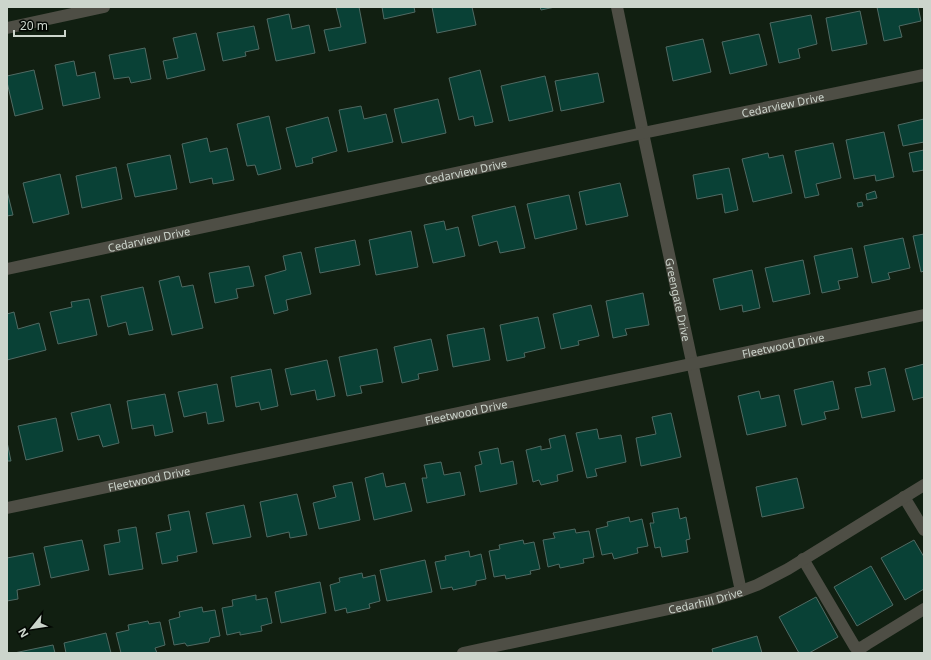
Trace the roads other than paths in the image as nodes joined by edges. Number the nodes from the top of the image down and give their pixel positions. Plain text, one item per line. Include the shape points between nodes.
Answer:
1 (104, 7) edge
2 (617, 7) edge
3 (7, 28) edge
4 (924, 75) edge
5 (642, 133) junction
6 (7, 269) edge
7 (924, 315) edge
8 (693, 364) junction
9 (924, 485) edge
10 (904, 497) junction
11 (7, 508) edge
12 (924, 530) edge
13 (803, 560) junction
14 (741, 591) junction
15 (924, 608) edge
16 (485, 651) edge
17 (463, 653) edge

1 - 3 street
2 - 5 street, Greengate Drive
4 - 5 street, Cedarview Drive
5 - 6 street, Cedarview Drive
5 - 8 street, Greengate Drive
7 - 8 street, Fleetwood Drive
8 - 11 street, Fleetwood Drive
8 - 14 street, Greengate Drive
9 - 10 street, Cedarhill Drive
10 - 12 street
10 - 13 street, Cedarhill Drive
13 - 14 street, Cedarhill Drive
13 - 15 street via 855,647 861,648
14 - 16 street, Cedarhill Drive
16 - 17 street, Cedarhill Drive

